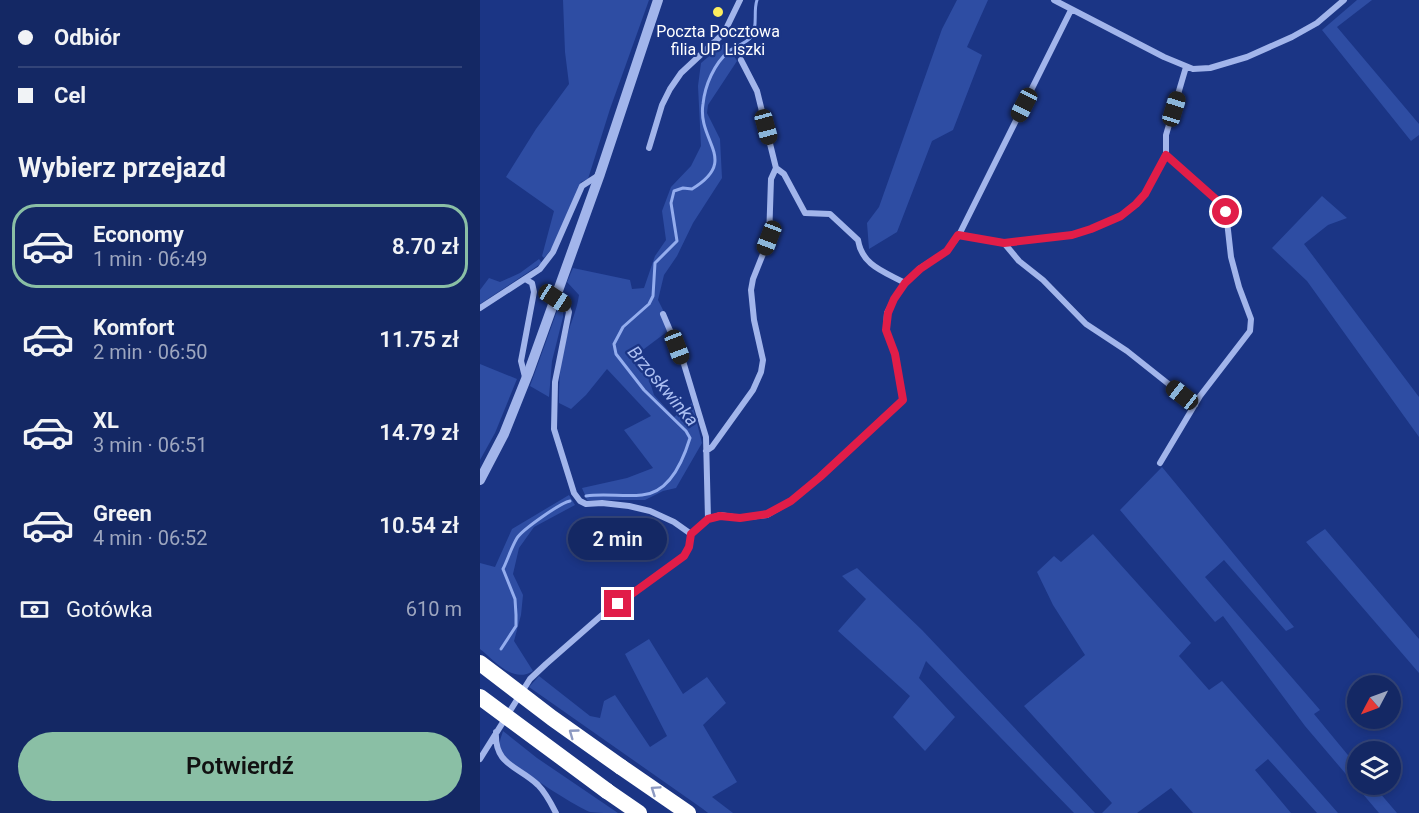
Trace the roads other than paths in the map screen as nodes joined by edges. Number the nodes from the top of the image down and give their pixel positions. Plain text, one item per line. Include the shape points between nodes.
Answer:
1 (658, 0) edge
2 (740, 0) edge
3 (1054, 0) edge
4 (1344, 0) edge
5 (1071, 10) junction
6 (741, 60) dead end
7 (1186, 67) junction
8 (649, 148) dead end
9 (1166, 155) junction
10 (776, 168) junction
11 (600, 174) junction
12 (958, 235) junction
13 (1004, 243) junction
14 (525, 279) junction
15 (905, 283) junction
16 (555, 298) junction
17 (480, 308) edge
18 (663, 314) dead end
19 (526, 380) junction
20 (1195, 405) junction
21 (706, 451) junction
22 (1160, 463) dead end
23 (480, 480) edge
24 (708, 519) junction
25 (691, 534) junction
26 (480, 663) edge
27 (480, 697) edge
28 (496, 732) junction
29 (480, 759) edge
30 (556, 813) edge
31 (639, 813) edge
32 (688, 813) edge

1 - 11 street
2 - 8 street via 724,33 681,73 670,89
3 - 5 street
4 - 7 street via 1292,38 1210,68
5 - 7 street
5 - 12 street
6 - 10 street via 757,91
7 - 9 street via 1166,135
9 - 13 street via 1145,194 1121,216 1072,235
9 - 20 street via 1226,212 1239,287 1251,319 1250,331
10 - 15 street via 784,174 805,213 830,214 858,240 860,252 873,266
10 - 21 street via 771,179 769,238 751,290 764,360 753,390
11 - 14 street via 582,186 554,252
11 - 16 street
12 - 13 street
12 - 15 street via 947,251
13 - 20 street via 1086,324
14 - 17 street
14 - 19 street via 532,283 534,292 521,361
15 - 24 street via 888,313 886,330 895,354 903,400 791,501 767,514
16 - 19 street
16 - 25 street via 569,312 555,382 554,429 574,493 586,504 650,511
18 - 21 street via 683,361
19 - 23 street
20 - 22 street
21 - 24 street
24 - 25 street
25 - 28 street via 684,556 602,615 530,679
32 -> 26 highway, bridge
27 - 31 highway, bridge
28 - 29 street
28 - 30 street via 495,744 502,758 540,787

